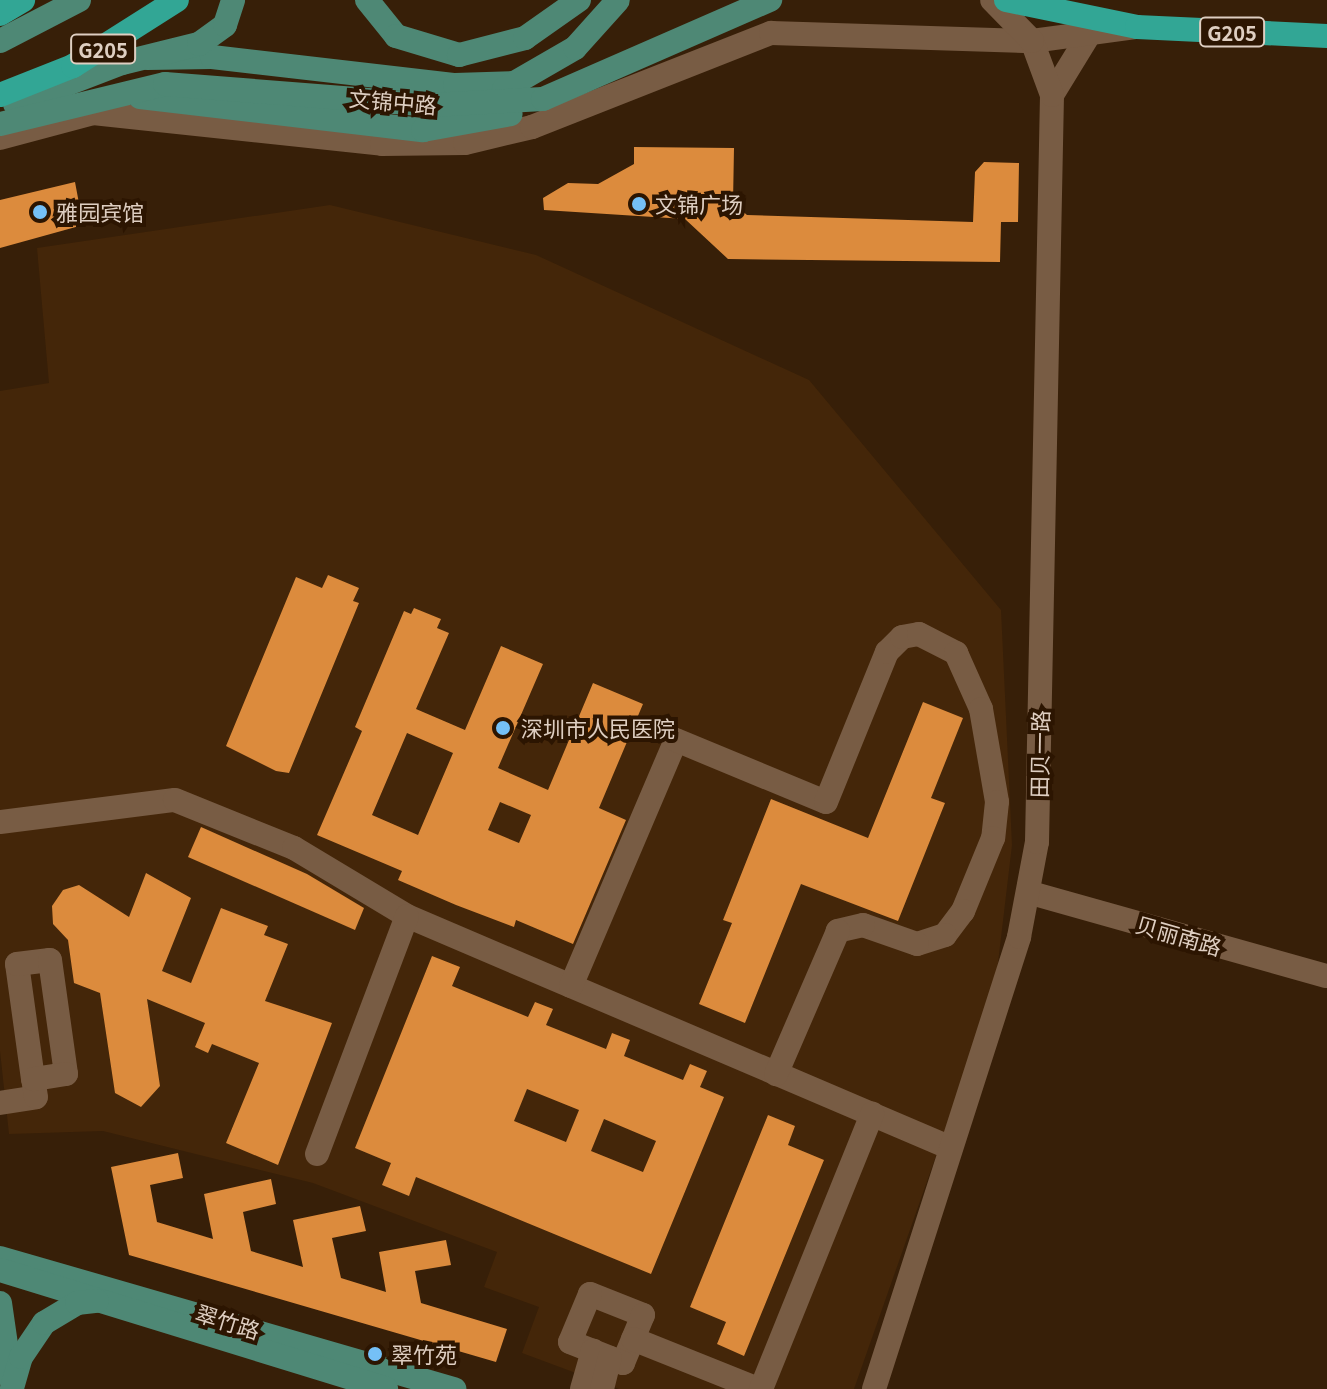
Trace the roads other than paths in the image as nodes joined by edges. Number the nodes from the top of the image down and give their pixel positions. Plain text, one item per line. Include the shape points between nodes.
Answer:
1 (23, 0) edge
2 (177, 0) edge
3 (233, 0) edge
4 (367, 0) edge
5 (579, 0) edge
6 (618, 0) edge
7 (770, 0) edge
8 (992, 0) edge
9 (1006, 0) edge
10 (72, 4) edge
11 (0, 14) edge
12 (1137, 27) junction
13 (1090, 33) junction
14 (1327, 36) edge
15 (0, 41) edge
16 (1032, 41) junction
17 (147, 58) junction
18 (518, 83) junction
19 (165, 84) junction
20 (29, 92) junction
21 (0, 95) edge
22 (1052, 95) junction
23 (543, 99) junction
24 (432, 105) junction
25 (0, 109) edge
26 (0, 124) edge
27 (0, 138) edge
28 (0, 822) edge
29 (1031, 893) junction
30 (407, 916) junction
31 (1327, 976) edge
32 (571, 986) junction
33 (776, 1074) junction
34 (33, 1079) dead end
35 (0, 1103) edge
36 (872, 1114) junction
37 (951, 1148) junction
38 (317, 1154) dead end
39 (0, 1258) edge
40 (0, 1270) edge
41 (98, 1301) junction
42 (0, 1303) edge
43 (633, 1339) junction
44 (602, 1354) junction
45 (12, 1389) edge
46 (386, 1389) edge
47 (455, 1389) edge
48 (582, 1389) edge
49 (602, 1389) edge
50 (759, 1389) edge
51 (874, 1389) edge

1 - 11 highway
2 - 20 highway, G205
3 - 17 main road via 214,36
4 - 5 main road via 396,36 459,55 525,38
6 - 18 main road via 575,48
7 - 23 main road, 文锦中路
8 - 16 street, 田贝一路
9 - 12 highway, G205
10 - 15 main road
12 - 13 street
12 - 14 highway, G205
13 - 16 street
13 - 22 street, 田贝一路 via 1074,50
16 - 22 street, 田贝一路
16 - 27 street via 771,33 532,127 465,143 392,145 108,113 64,118
17 - 18 main road via 212,57 455,85
17 - 20 main road
18 - 24 main road
19 - 20 main road
19 - 24 main road, 文锦中路
19 - 26 main road, 文锦中路
20 - 21 highway, G205
20 - 23 main road via 94,91 423,130 479,123
20 - 25 main road
22 - 29 street, 田贝一路
23 - 24 main road, 文锦中路
28 - 30 street via 175,800 294,848
29 - 31 street, 贝丽南路
29 - 37 street, 田贝一路
30 - 32 street
30 - 38 street
32 - 33 street
32 - 33 street via 676,740 826,802 887,652 902,637 919,634 956,653 981,709 997,802 993,838 963,911 945,935 917,944 863,925 838,931
33 - 36 street
34 - 35 street via 36,1097
36 - 37 street
36 - 50 street
37 - 51 street, 田贝一路
39 - 47 main road, 翠竹路
40 - 41 main road, 翠竹路
41 - 45 main road via 77,1303 44,1323 21,1357
41 - 46 main road, 翠竹路
42 - 45 main road
43 - 44 street via 623,1363
43 - 44 street via 643,1315 590,1294 570,1342
43 - 50 street
44 - 48 street
44 - 49 street

